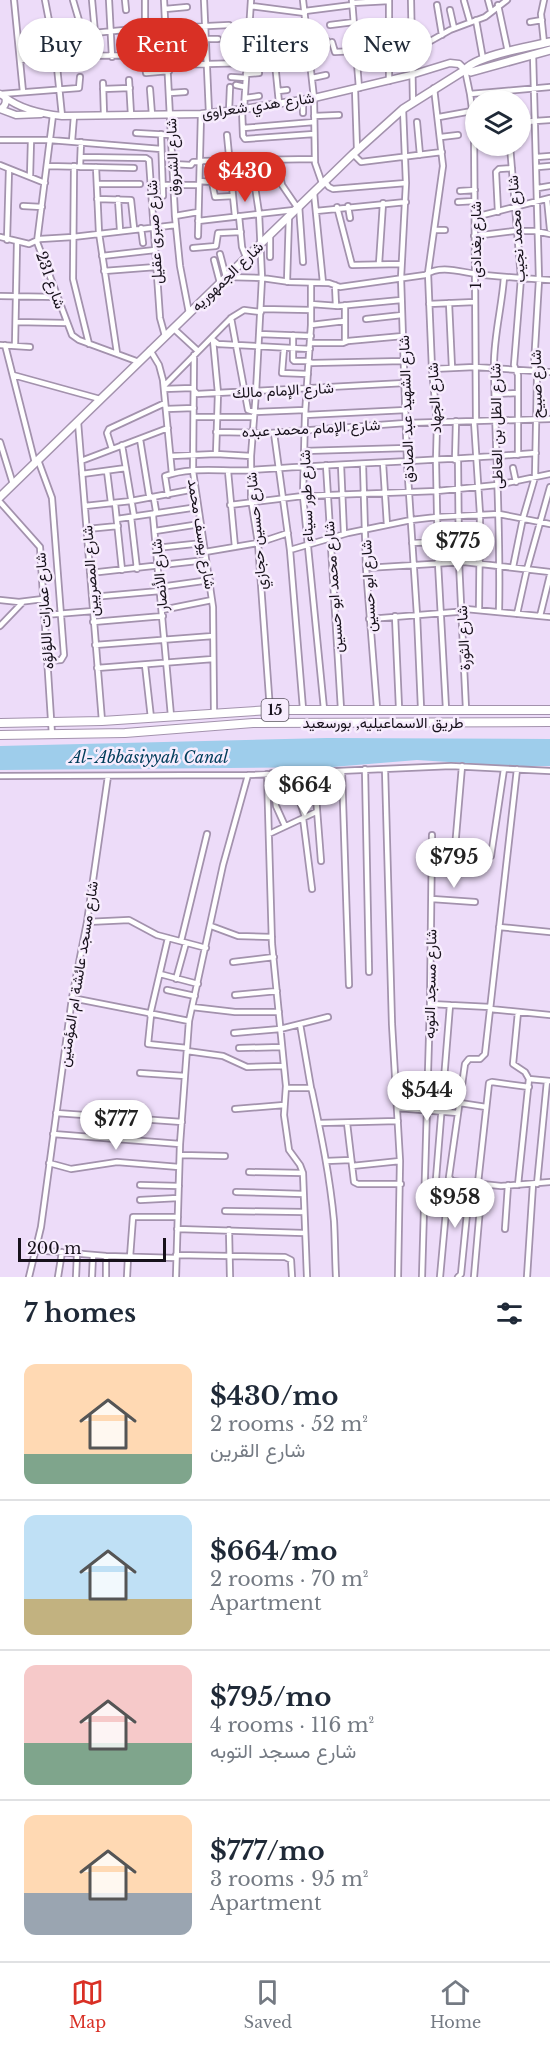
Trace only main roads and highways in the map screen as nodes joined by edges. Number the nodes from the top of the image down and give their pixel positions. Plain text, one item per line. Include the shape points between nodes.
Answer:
1 (547, 43) edge
2 (550, 50) edge
3 (465, 70) junction
4 (0, 497) edge
5 (375, 708) junction
6 (395, 708) junction
7 (550, 710) edge
8 (550, 722) edge
9 (0, 723) edge
10 (372, 723) junction
11 (392, 723) junction
12 (0, 735) edge

1 - 3 main road, شارع الجمهوريه via 483,59
2 - 3 main road, شارع الجمهوريه via 471,72
3 - 4 main road, شارع الجمهوريه via 403,109 355,152
5 - 6 highway, طريق الاسماعيليه, بورسعيد / 15
5 - 9 highway, طريق الاسماعيليه, بورسعيد / 15
5 - 10 highway
6 - 7 highway, طريق الاسماعيليه, بورسعيد / 15
6 - 11 highway via 388,714
8 - 11 highway, طريق الاسماعيليه, بورسعيد
10 - 11 highway, طريق الاسماعيليه, بورسعيد
10 - 12 highway, طريق الاسماعيليه, بورسعيد via 253,723 125,734

